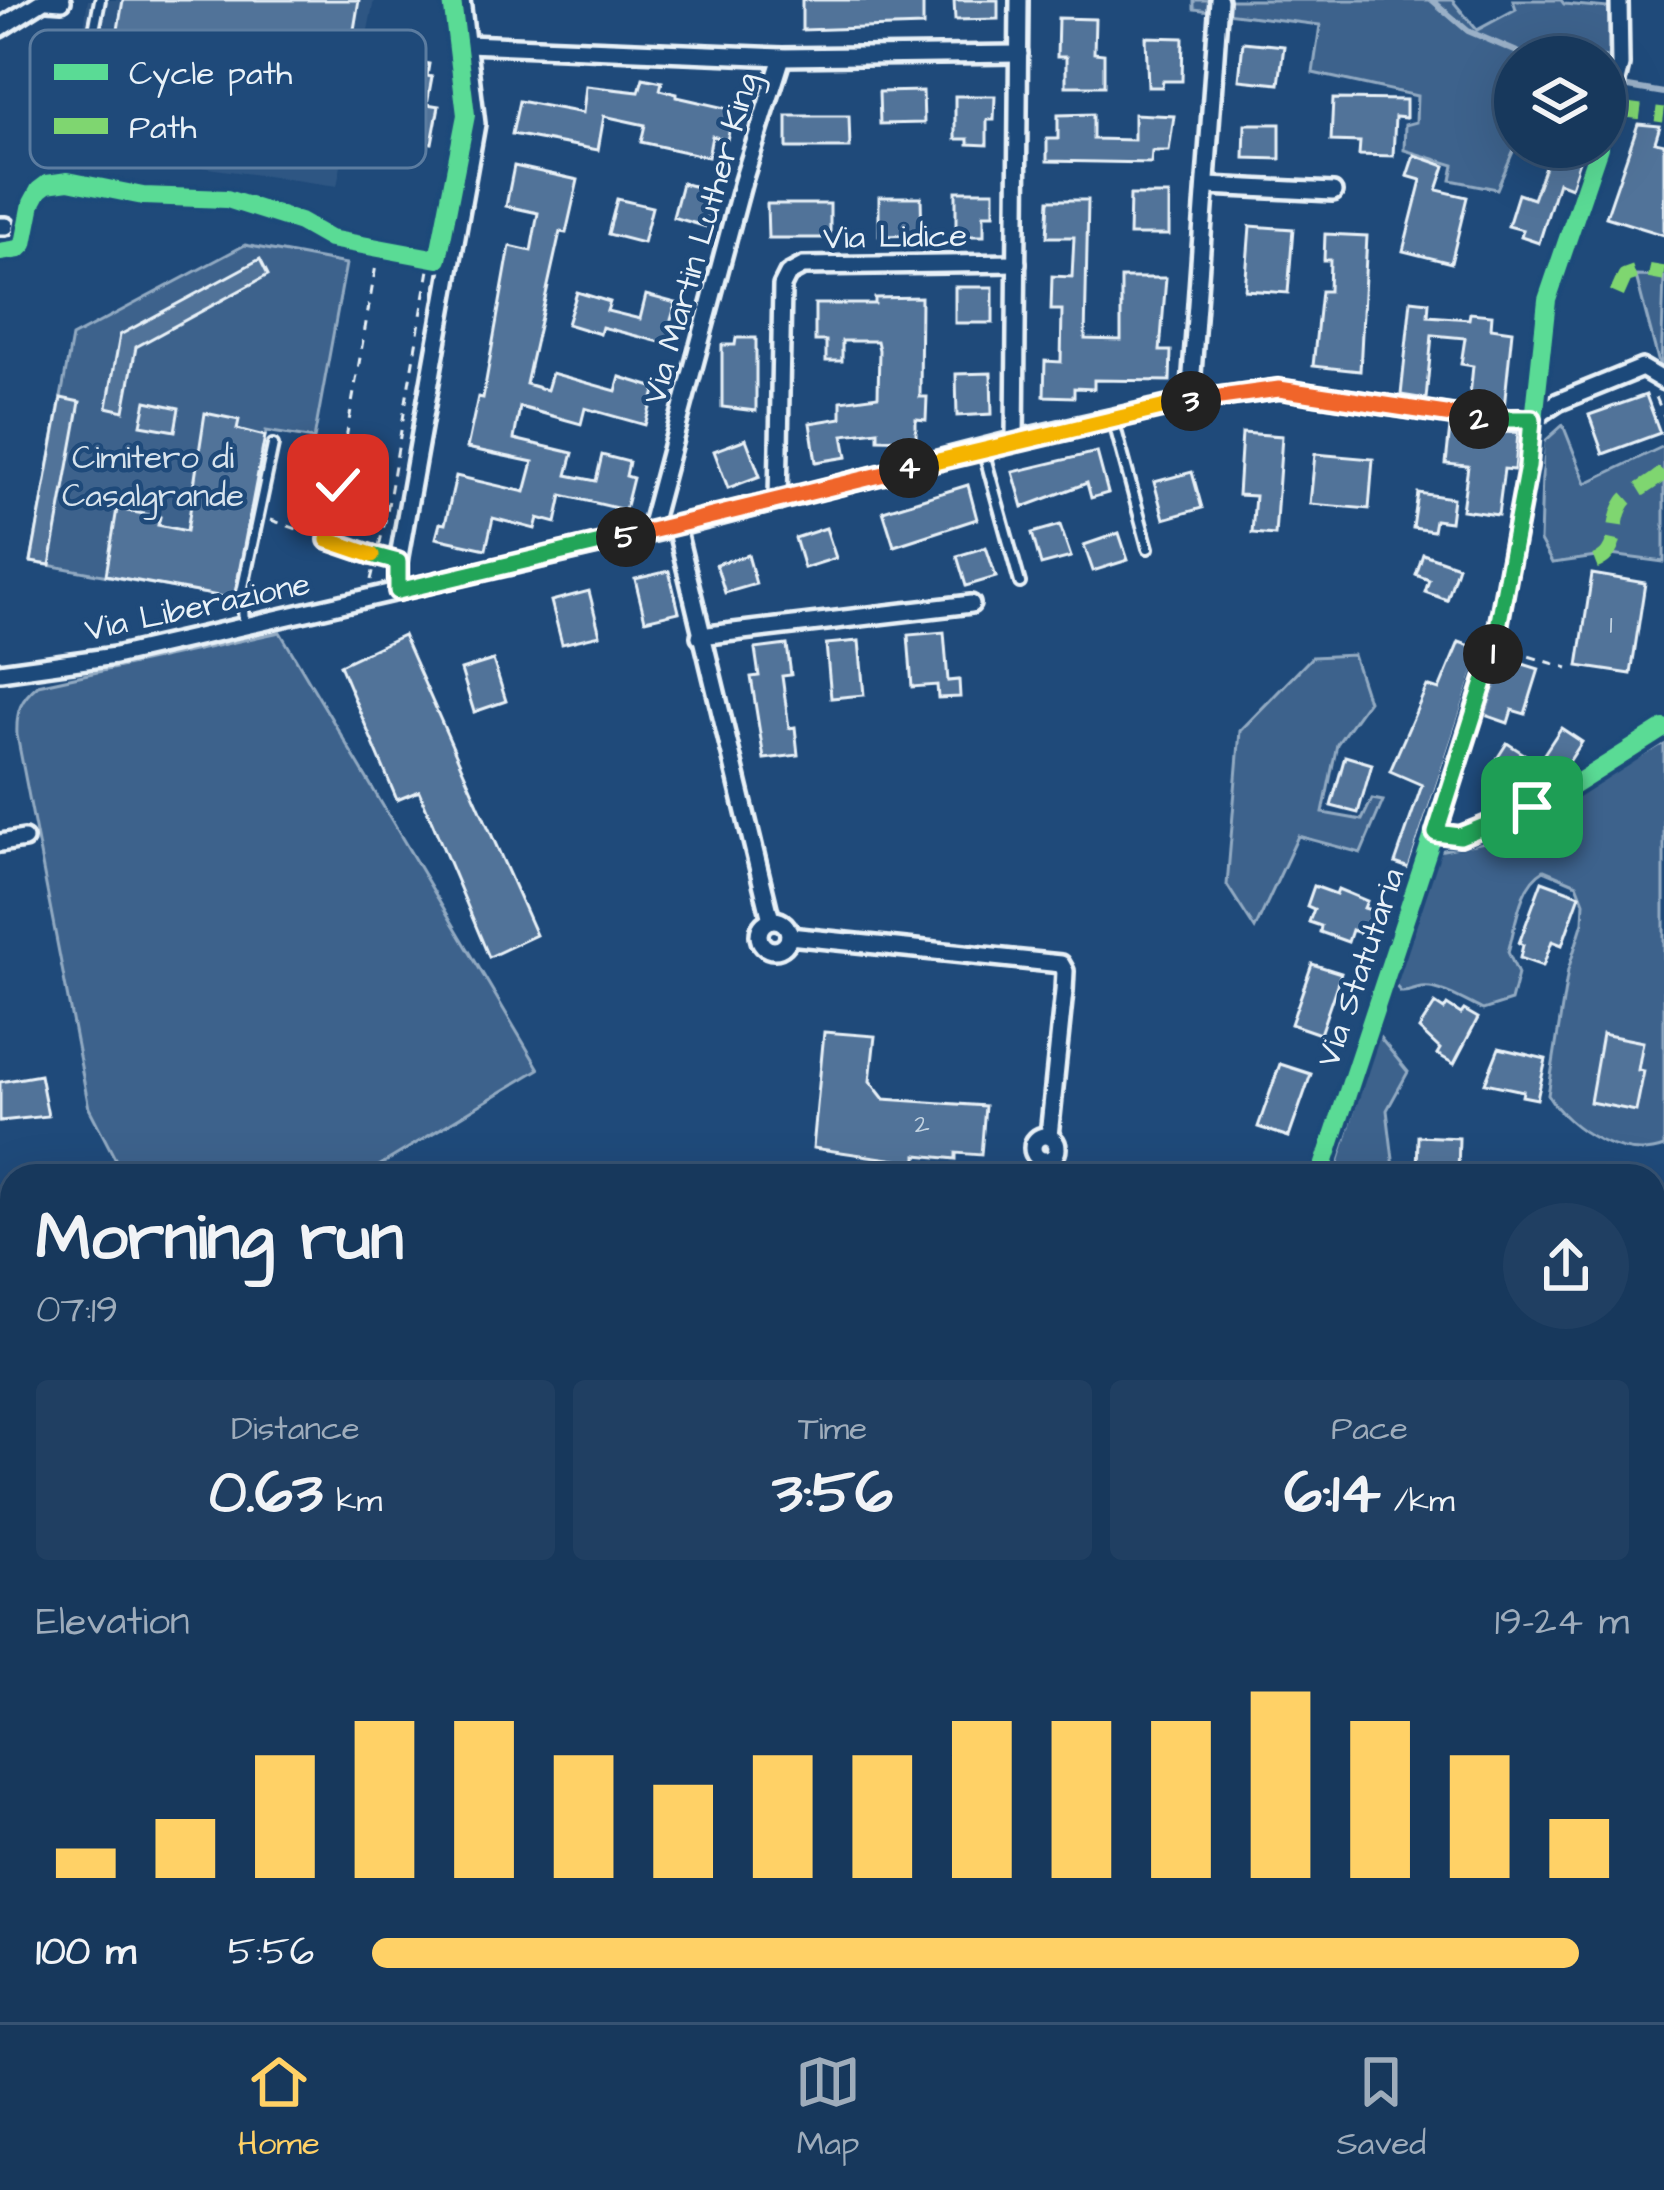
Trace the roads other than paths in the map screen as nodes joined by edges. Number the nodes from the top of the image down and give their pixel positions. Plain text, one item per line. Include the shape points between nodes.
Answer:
1 (46, 0) edge
2 (100, 0) edge
3 (461, 0) edge
4 (1019, 0) edge
5 (1219, 0) edge
6 (1619, 0) edge
7 (62, 1) edge
8 (0, 28) edge
9 (94, 30) edge
10 (1619, 36) edge
11 (466, 44) junction
12 (1018, 54) junction
13 (782, 57) junction
14 (1592, 168) edge
15 (1208, 185) junction
16 (1333, 192) dead end
17 (1017, 263) junction
18 (1664, 380) edge
19 (1190, 401) junction
20 (1113, 419) junction
21 (1532, 419) junction
22 (1016, 440) junction
23 (272, 445) dead end
24 (983, 448) junction
25 (316, 481) dead end
26 (361, 489) dead end
27 (778, 501) junction
28 (676, 527) junction
29 (649, 532) junction
30 (1148, 548) dead end
31 (1020, 584) dead end
32 (398, 591) junction
33 (971, 604) dead end
34 (244, 625) junction
35 (700, 636) junction
36 (0, 672) edge
37 (1664, 728) edge
38 (1436, 833) junction
39 (24, 839) dead end
40 (0, 843) edge
41 (771, 920) junction
42 (789, 936) junction
43 (1049, 1136) dead end
44 (1324, 1164) edge

1 - 7 street
1 - 8 street
2 - 9 lane
3 - 11 street
4 - 12 street
5 - 15 street
6 - 10 street
11 - 13 street, Via Martin Luther King
11 - 32 street via 476,124
12 - 13 street
12 - 17 street
13 - 29 street, Via Martin Luther King
14 - 21 street, Via Statutaria via 1547,300
15 - 16 street
15 - 19 street
17 - 22 street
17 - 27 street, Via Lidice via 803,266 788,274
18 - 21 street via 1642,368
19 - 20 street, Via Liberazione
19 - 21 street, Via Liberazione via 1279,389 1490,421
20 - 22 street, Via Liberazione
20 - 30 lane
21 - 38 street, Via Statutaria via 1495,646
22 - 24 street, Via Liberazione
23 - 34 lane via 242,592
24 - 27 street, Via Liberazione
24 - 31 lane
25 - 26 lane
27 - 28 street, Via Liberazione
28 - 29 street, Via Liberazione
28 - 35 street
29 - 32 street, Via Liberazione
32 - 34 street, Via Liberazione
33 - 35 street
34 - 36 street, Via Liberazione via 116,656
35 - 41 street
37 - 38 street via 1549,802 1460,836
38 - 44 street, Via Statutaria
39 - 40 street
41 - 42 street via 785,924
41 - 42 street via 759,934 766,947 780,949
42 - 43 street via 1061,964

